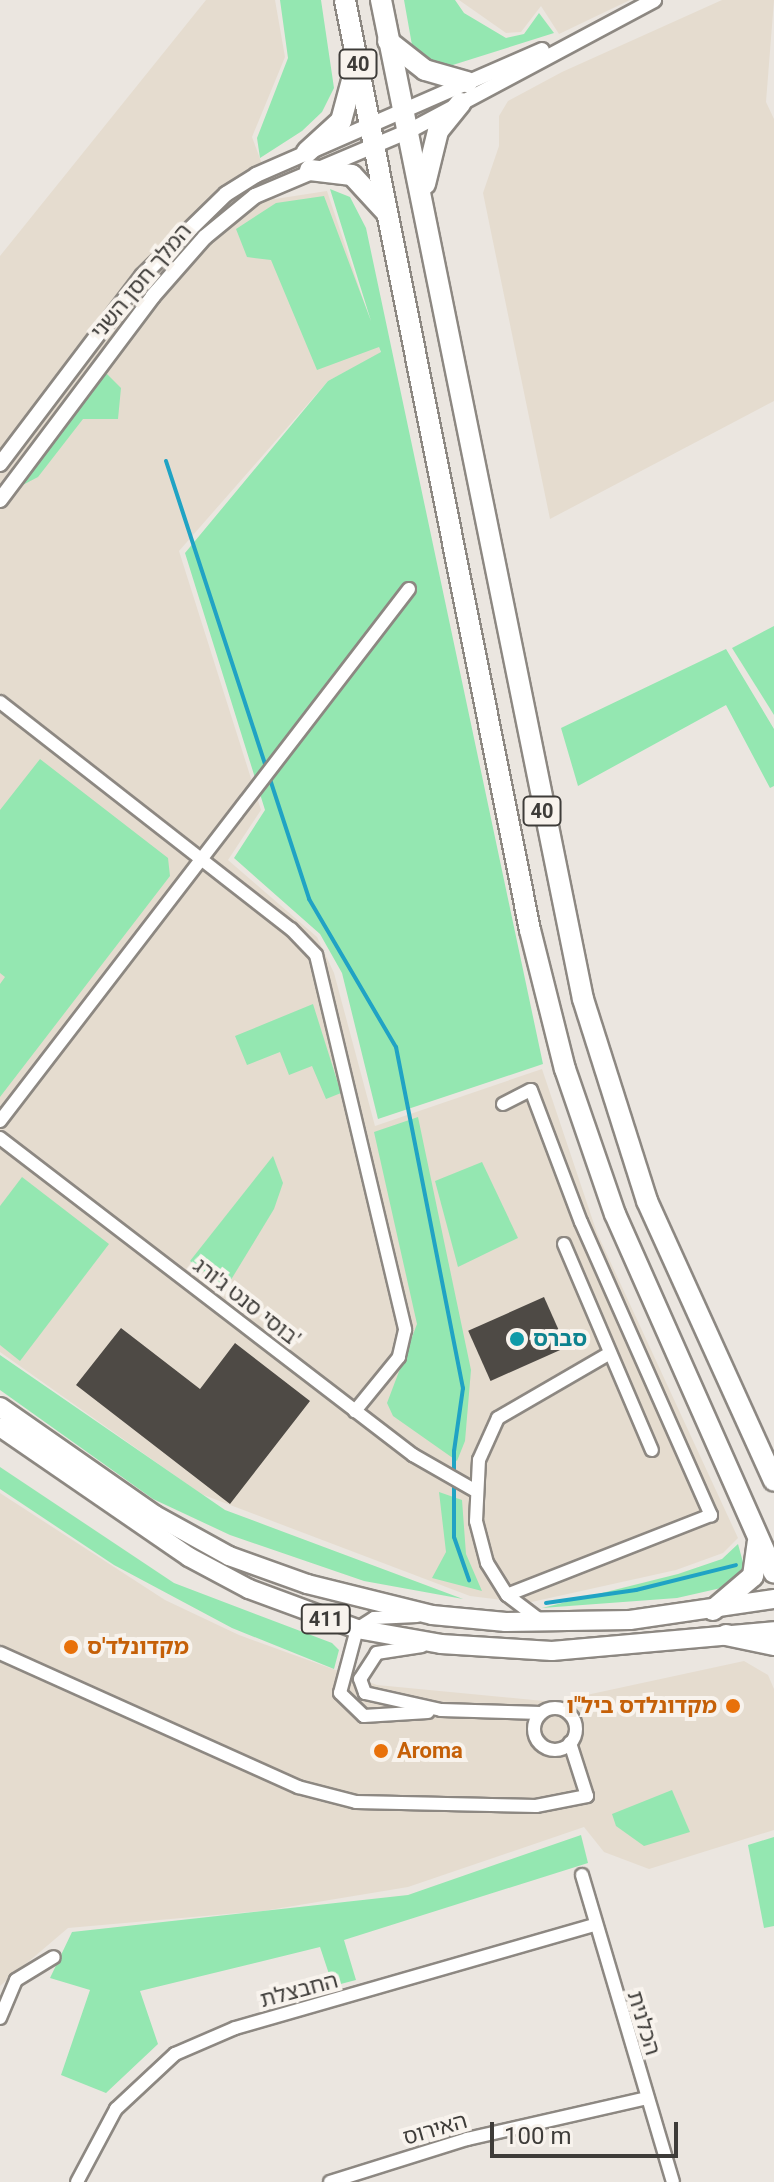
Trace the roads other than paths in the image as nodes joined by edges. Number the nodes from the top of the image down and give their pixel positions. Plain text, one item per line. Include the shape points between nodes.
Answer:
1 (345, 0) edge
2 (381, 0) edge
3 (654, 0) edge
4 (580, 36) junction
5 (388, 41) junction
6 (355, 49) junction
7 (467, 82) junction
8 (461, 103) junction
9 (406, 122) junction
10 (374, 136) junction
11 (308, 161) junction
12 (425, 212) junction
13 (391, 221) junction
14 (0, 464) edge
15 (0, 500) edge
16 (409, 589) dead end
17 (0, 702) edge
18 (201, 859) junction
19 (503, 1104) dead end
20 (0, 1121) edge
21 (0, 1138) edge
22 (564, 1244) dead end
23 (610, 1353) junction
24 (0, 1407) edge
25 (355, 1411) junction
26 (0, 1427) edge
27 (652, 1450) dead end
28 (774, 1481) edge
29 (472, 1489) junction
30 (755, 1526) junction
31 (774, 1572) edge
32 (507, 1595) junction
33 (774, 1599) edge
34 (713, 1610) junction
35 (432, 1615) junction
36 (544, 1623) junction
37 (357, 1629) junction
38 (774, 1631) edge
39 (726, 1635) junction
40 (441, 1644) junction
41 (774, 1645) edge
42 (0, 1653) edge
43 (441, 1710) junction
44 (497, 1713) junction
45 (541, 1713) junction
46 (534, 1732) junction
47 (570, 1743) junction
48 (582, 1875) dead end
49 (594, 1925) junction
50 (54, 1957) dead end
51 (0, 2018) edge
52 (647, 2098) junction
53 (77, 2182) edge
54 (330, 2182) edge
55 (673, 2182) edge

1 - 6 highway, 40
2 - 5 highway, 40
3 - 4 street
4 - 7 street
4 - 8 street
5 - 7 highway via 425,70
5 - 9 highway, 40
6 - 10 highway, 40
6 - 11 highway via 347,109
7 - 9 street
8 - 9 street
8 - 12 highway via 433,144
9 - 10 street, המלך חסן השני
9 - 12 highway, 40
10 - 11 street, המלך חסן השני
10 - 13 highway, 40
11 - 13 highway via 352,175
11 - 14 street, המלך חסן השני via 256,175 194,220 142,276
11 - 15 street, המלך חסן השני via 205,237 153,296
12 - 28 highway, 40 via 564,922 599,1059 647,1201
13 - 30 highway, 40 via 530,930 565,1069 615,1214
16 - 18 street
17 - 18 street
18 - 20 street
18 - 25 street via 298,935 324,973 405,1330 399,1357
19 - 32 street via 531,1090 581,1222 711,1515
21 - 25 street, בוסי סנט ג'ורג'
22 - 23 street
23 - 27 street
23 - 29 street via 498,1418
24 - 35 main road, 411 via 142,1507 229,1556 307,1584
25 - 29 street, בוסי סנט ג'ורג' via 437,1472
26 - 37 main road, 411 via 189,1557 249,1589
29 - 32 street via 479,1540
30 - 31 highway, 40
30 - 34 highway via 759,1553 753,1576
32 - 36 street
33 - 34 main road, 411
34 - 36 main road, 411
35 - 36 main road, 411
35 - 37 street via 374,1618
37 - 40 main road, 411
37 - 43 street via 339,1683 351,1710 388,1716
38 - 39 main road, 411
39 - 40 main road, 411 via 552,1651
39 - 41 highway
40 - 43 street via 385,1650 372,1657 360,1679 371,1698
42 - 47 street via 298,1787 356,1802 536,1806 587,1796
43 - 44 street
44 - 45 street
44 - 46 street
45 - 46 street
45 - 47 street via 568,1712 575,1731
46 - 47 street via 545,1747
48 - 49 street, הכלנית
49 - 52 street, הכלנית
49 - 53 street, החבצלת via 235,2028 175,2054 116,2109
50 - 51 street via 16,1980
52 - 54 street, האירוס via 467,2139
52 - 55 street, הכלנית

